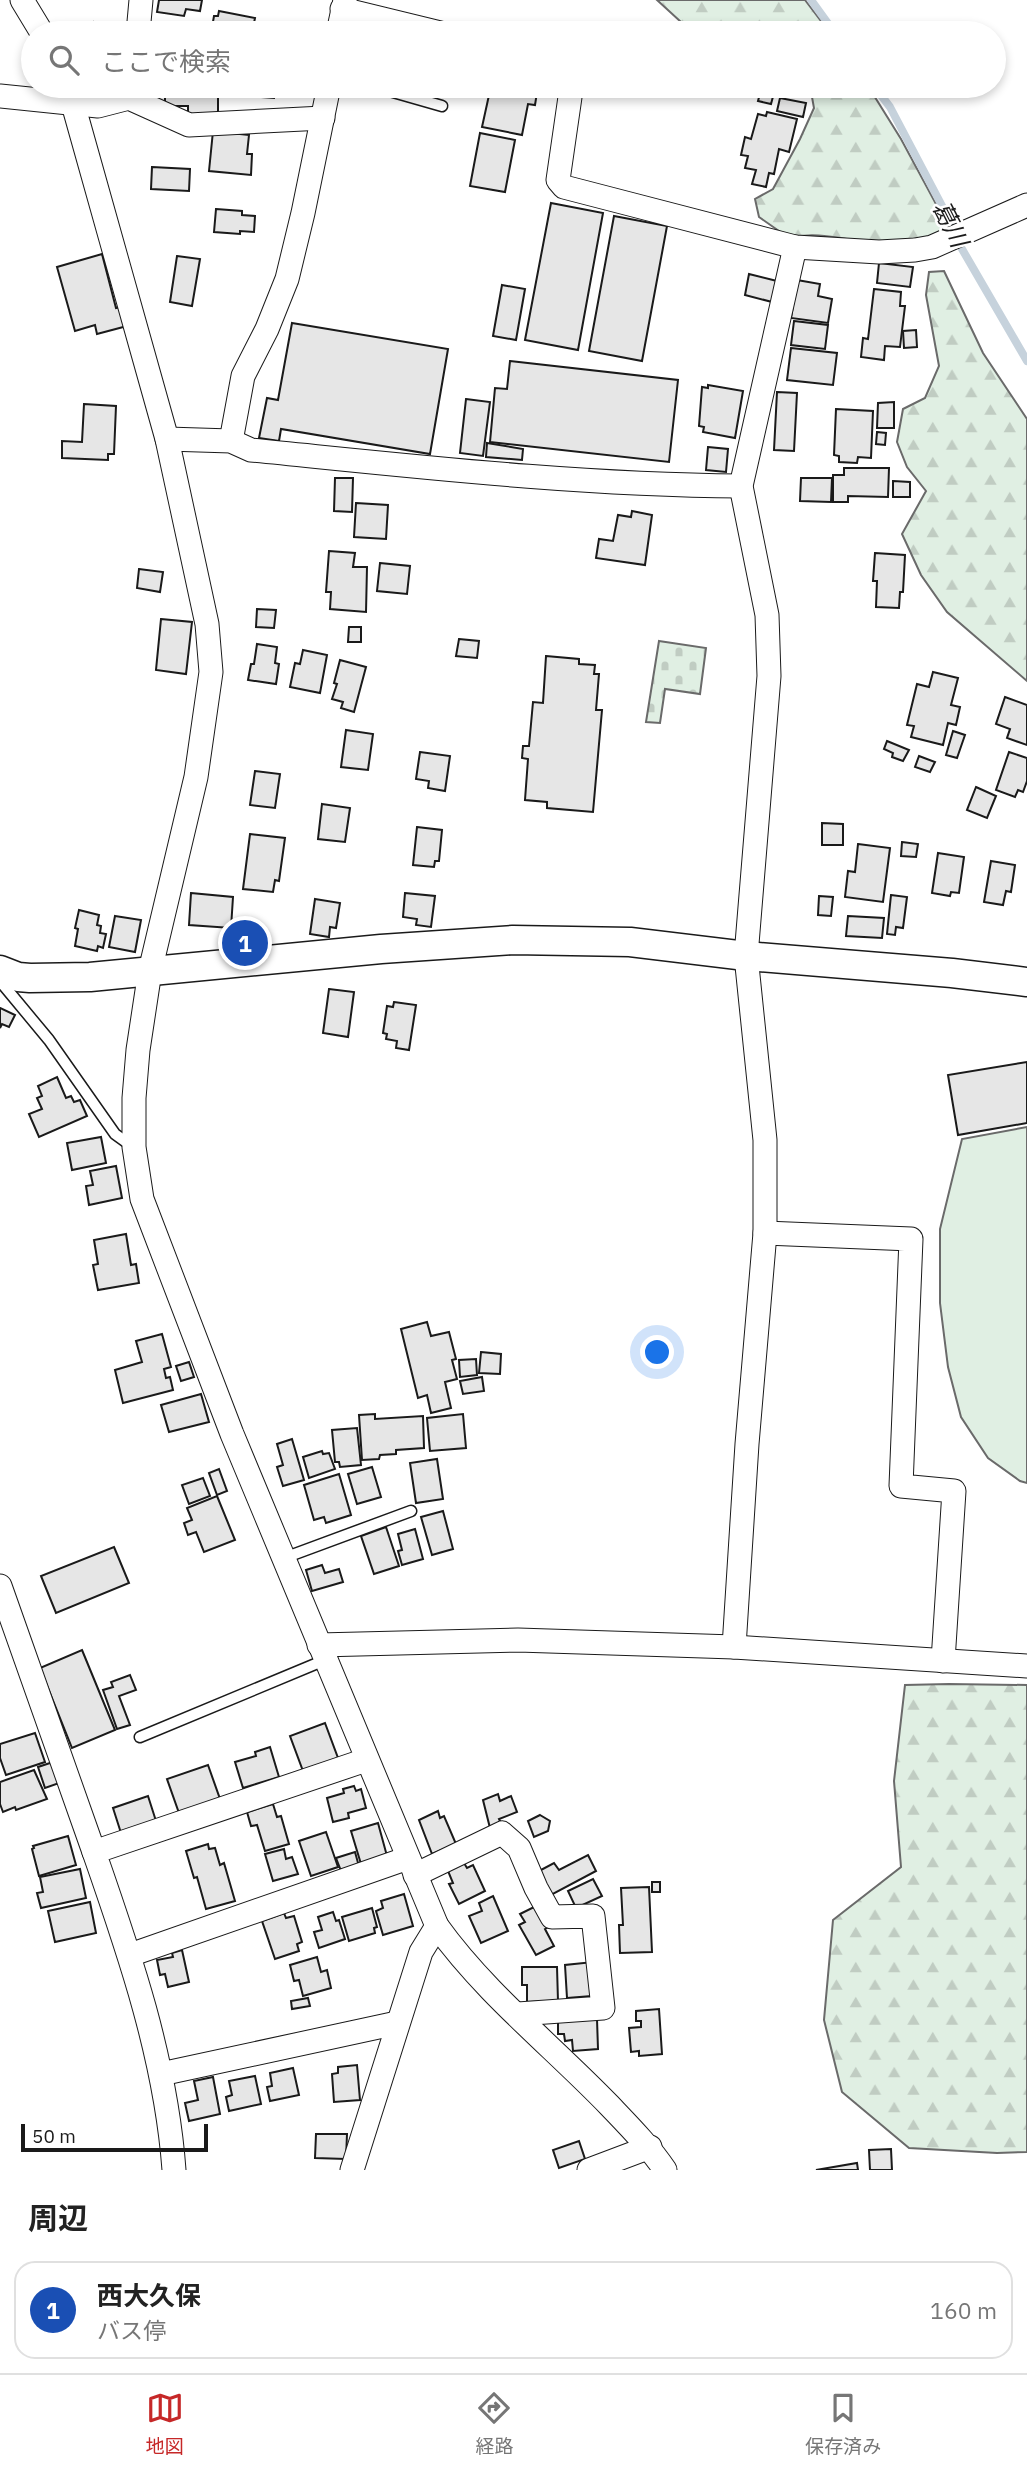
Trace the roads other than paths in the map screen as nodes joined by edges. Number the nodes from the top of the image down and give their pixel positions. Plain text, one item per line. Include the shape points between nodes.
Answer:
1 (22, 0) edge
2 (141, 0) edge
3 (344, 4) edge
4 (35, 21) edge
5 (139, 21) edge
6 (400, 21) edge
7 (0, 96) edge
8 (21, 96) edge
9 (70, 98) edge
10 (77, 98) edge
11 (116, 98) edge
12 (141, 98) edge
13 (327, 98) edge
14 (414, 98) edge
15 (570, 98) edge
16 (442, 106) dead end
17 (323, 118) junction
18 (1027, 205) edge
19 (795, 247) junction
20 (167, 439) junction
21 (231, 441) junction
22 (741, 485) junction
23 (746, 956) junction
24 (0, 970) edge
25 (150, 971) junction
26 (0, 981) edge
27 (1027, 982) edge
28 (134, 1147) junction
29 (765, 1233) junction
30 (411, 1511) dead end
31 (284, 1558) junction
32 (0, 1586) edge
33 (734, 1647) junction
34 (322, 1653) junction
35 (943, 1661) junction
36 (1027, 1666) edge
37 (140, 1737) dead end
38 (366, 1759) junction
39 (94, 1852) junction
40 (412, 1866) junction
41 (438, 1926) junction
42 (130, 1955) junction
43 (518, 2014) junction
44 (397, 2022) junction
45 (161, 2074) junction
46 (650, 2147) junction
47 (174, 2170) edge
48 (352, 2170) edge
49 (589, 2170) edge
50 (665, 2170) edge

1 - 4 street
2 - 5 street
3 - 6 street
7 - 8 street
9 - 20 street
10 - 11 street via 98,106
12 - 17 street via 189,125
13 - 17 street
14 - 16 lane
15 - 19 street via 558,180 564,187
17 - 21 street via 287,279 243,376
18 - 19 street via 923,248 897,252
19 - 22 street
20 - 21 street
20 - 25 street via 207,624 211,672 196,777
21 - 22 street via 251,450 447,469 671,485
22 - 23 street via 767,615 769,676
23 - 25 street via 630,942 513,940
23 - 27 street
23 - 29 street via 765,1140
24 - 25 street via 30,978
25 - 28 street via 134,1098
26 - 28 lane via 49,1040 115,1135
28 - 31 street via 142,1199
29 - 33 street
29 - 35 street via 911,1239 901,1486 954,1491
30 - 31 lane
31 - 34 street
32 - 39 street
33 - 34 street via 518,1640
33 - 35 street
34 - 37 lane
34 - 38 street
35 - 36 street
38 - 39 street
38 - 40 street
39 - 42 street
40 - 41 street
40 - 42 street
40 - 43 street via 502,1833 519,1848 552,1917 593,1916 603,2008
41 - 43 street via 461,1959
41 - 44 street via 421,1952
42 - 45 street
43 - 46 street
44 - 45 street
44 - 48 street
45 - 47 street
46 - 49 street
46 - 50 street

